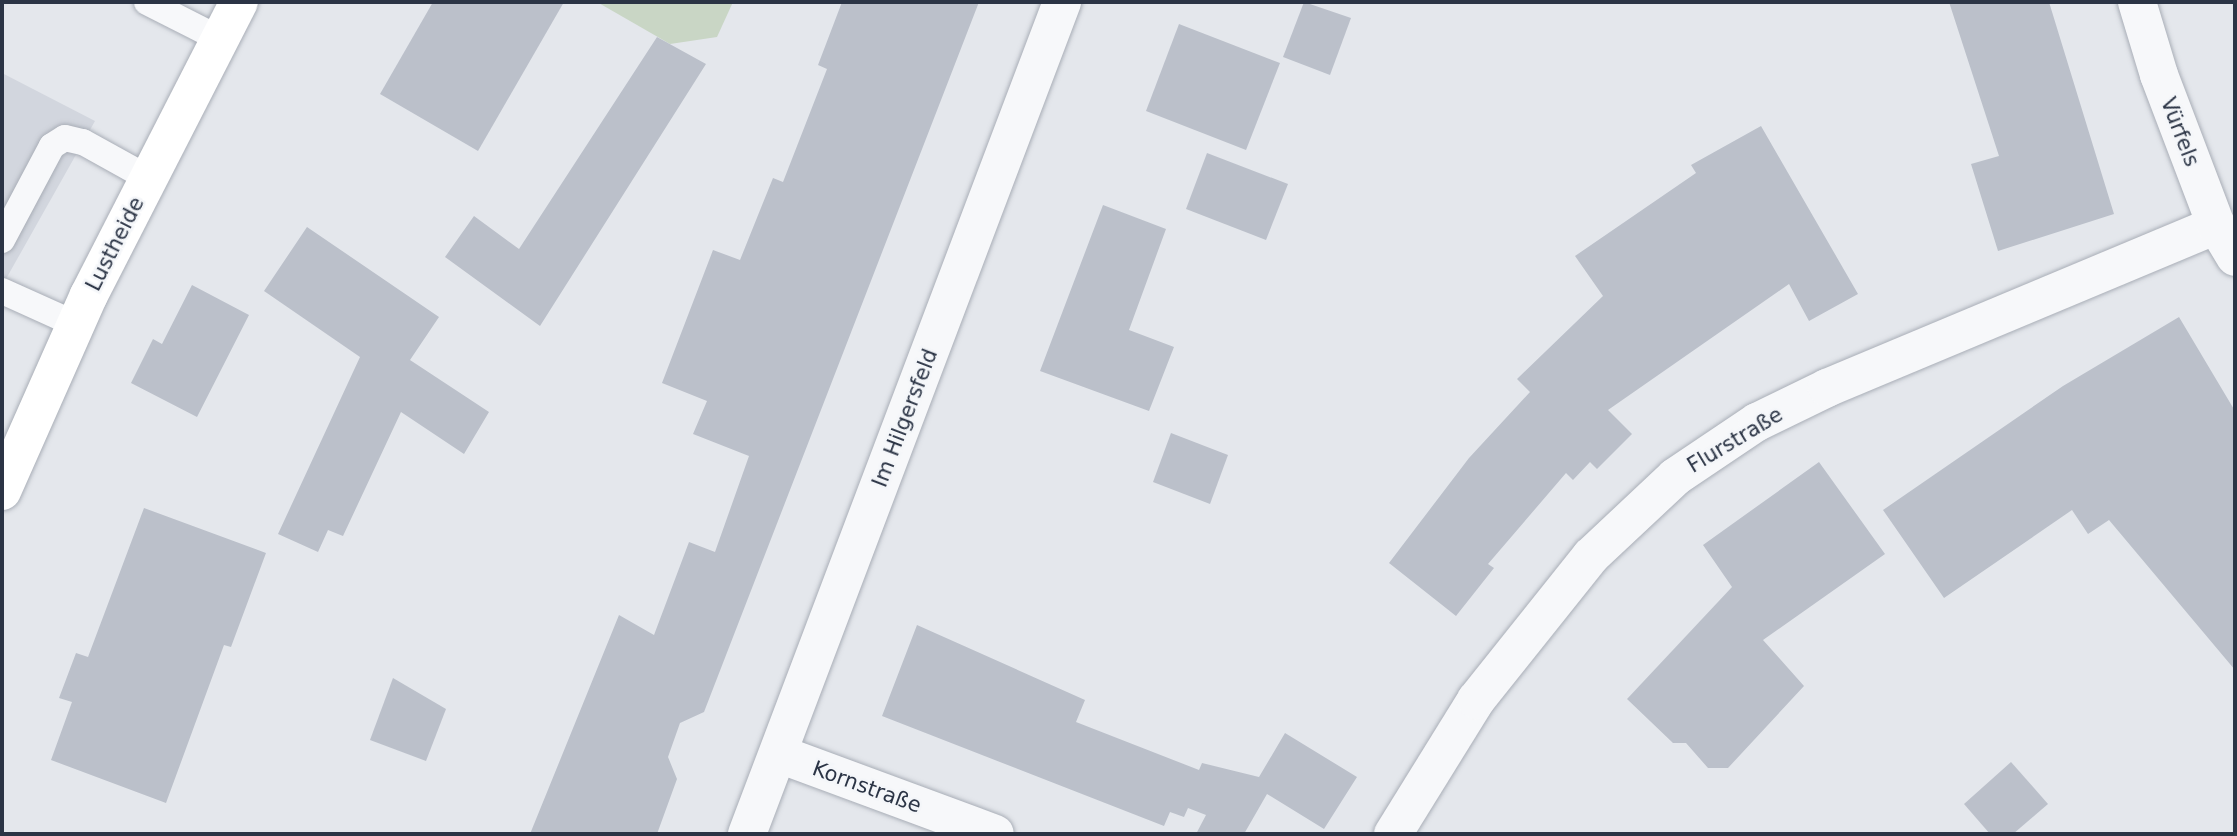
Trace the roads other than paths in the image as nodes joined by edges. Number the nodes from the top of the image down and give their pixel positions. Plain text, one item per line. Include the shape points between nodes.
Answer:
1 (147, 2) edge
2 (239, 2) edge
3 (1062, 2) edge
4 (2137, 2) edge
5 (220, 39) junction
6 (148, 178) junction
7 (2216, 225) junction
8 (2, 240) edge
9 (2235, 257) edge
10 (2, 291) edge
11 (75, 324) junction
12 (2, 491) edge
13 (779, 754) junction
14 (747, 834) edge
15 (995, 834) edge
16 (1393, 834) edge

1 - 5 lane
2 - 5 main road, Lustheide
3 - 13 street, Im Hilgersfeld
4 - 7 street, Vürfels via 2159,75
5 - 6 main road, Lustheide
6 - 8 lane via 83,142 65,138 52,146
6 - 11 main road, Lustheide
7 - 9 street, Vürfels
7 - 16 street, Flurstraße via 1827,388 1757,422 1675,477 1591,556 1476,699
10 - 11 lane
11 - 12 main road, Lustheide
13 - 14 street, Im Hilgersfeld
13 - 15 street, Kornstraße

